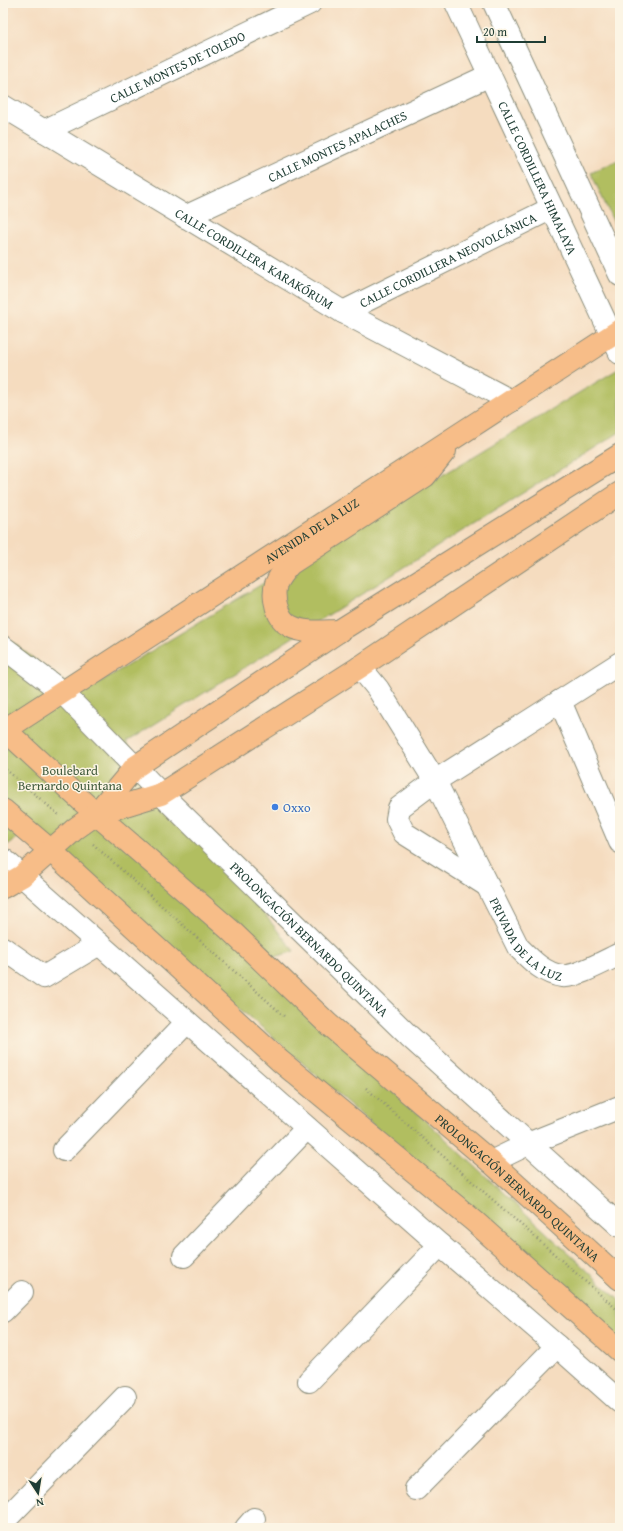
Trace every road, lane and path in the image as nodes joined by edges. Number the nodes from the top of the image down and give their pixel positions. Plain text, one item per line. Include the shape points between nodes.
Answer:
1 (310, 3) edge
2 (456, 3) edge
3 (494, 3) edge
4 (490, 75) junction
5 (3, 106) edge
6 (44, 131) junction
7 (552, 208) junction
8 (185, 217) junction
9 (620, 275) edge
10 (343, 312) junction
11 (617, 340) edge
12 (511, 401) junction
13 (458, 435) junction
14 (620, 455) edge
15 (620, 493) edge
16 (339, 631) junction
17 (3, 647) edge
18 (620, 663) edge
19 (360, 666) junction
20 (62, 692) junction
21 (560, 701) junction
22 (4, 729) edge
23 (134, 768) junction
24 (436, 781) junction
25 (160, 794) junction
26 (3, 810) edge
27 (96, 814) junction
28 (620, 842) edge
29 (50, 850) junction
30 (3, 860) edge
31 (22, 876) junction
32 (488, 886) junction
33 (3, 887) edge
34 (99, 944) junction
35 (3, 948) edge
36 (620, 954) edge
37 (187, 1022) junction
38 (620, 1107) edge
39 (307, 1128) junction
40 (528, 1144) junction
41 (64, 1150) dead end
42 (491, 1162) junction
43 (620, 1226) edge
44 (440, 1245) junction
45 (184, 1256) dead end
46 (620, 1279) edge
47 (22, 1292) dead end
48 (3, 1311) edge
49 (557, 1346) junction
50 (620, 1351) edge
51 (309, 1381) dead end
52 (125, 1397) dead end
53 (620, 1402) edge
54 (416, 1489) dead end
55 (3, 1522) edge

1 - 6 street, CALLE MONTES DE TOLEDO
2 - 4 street, CALLE CORDILLERA HIMALAYA
3 - 9 street
4 - 7 street, CALLE CORDILLERA HIMALAYA
4 - 8 street, CALLE MONTES APALACHES
5 - 6 street, CALLE CORDILLERA KARAKÓRUM
6 - 8 street, CALLE CORDILLERA KARAKÓRUM
7 - 10 street, CALLE CORDILLERA NEOVOLCÁNICA
7 - 11 street, CALLE CORDILLERA HIMALAYA
8 - 10 street, CALLE CORDILLERA KARAKÓRUM
10 - 12 street, CALLE CORDILLERA KARAKÓRUM
11 - 12 main road, AVENIDA DE LA LUZ
12 - 13 main road, AVENIDA DE LA LUZ
13 - 16 main road via 425,476 290,564 281,574 276,585 275,599 281,619 289,626 301,630
13 - 20 main road, AVENIDA DE LA LUZ
14 - 16 main road
15 - 19 main road
16 - 23 main road
17 - 20 street, PROLONGACIÓN BERNARDO QUINTANA
18 - 21 street, PRIVADA DE LA LUZ
19 - 24 street, PRIVADA DE LA LUZ via 378,689
19 - 25 main road
20 - 22 main road, AVENIDA DE LA LUZ
20 - 23 street, PROLONGACIÓN BERNARDO QUINTANA
21 - 24 street, PRIVADA DE LA LUZ
21 - 28 street
22 - 27 main road, PROLONGACIÓN BERNARDO QUINTANA
23 - 25 street, PROLONGACIÓN BERNARDO QUINTANA
23 - 27 main road
24 - 32 street, PRIVADA DE LA LUZ
24 - 32 street, PRIVADA DE LA LUZ via 399,808 397,819 404,833
25 - 27 main road
25 - 40 street, PROLONGACIÓN BERNARDO QUINTANA via 408,1036
26 - 29 main road
27 - 29 main road
27 - 42 main road, PROLONGACIÓN BERNARDO QUINTANA via 229,929 328,1024
29 - 31 main road
29 - 50 main road via 280,1061 474,1221
30 - 31 street
31 - 33 main road
31 - 34 street
32 - 36 street, PRIVADA DE LA LUZ via 518,947 547,971 562,976 579,973
34 - 35 street via 44,977
34 - 37 street
37 - 39 street
37 - 41 street
38 - 40 street
39 - 44 street
39 - 45 street
40 - 42 street
40 - 43 street, PROLONGACIÓN BERNARDO QUINTANA
42 - 46 main road, PROLONGACIÓN BERNARDO QUINTANA
44 - 49 street
44 - 51 street
47 - 48 street
49 - 53 street
49 - 54 street
52 - 55 street

